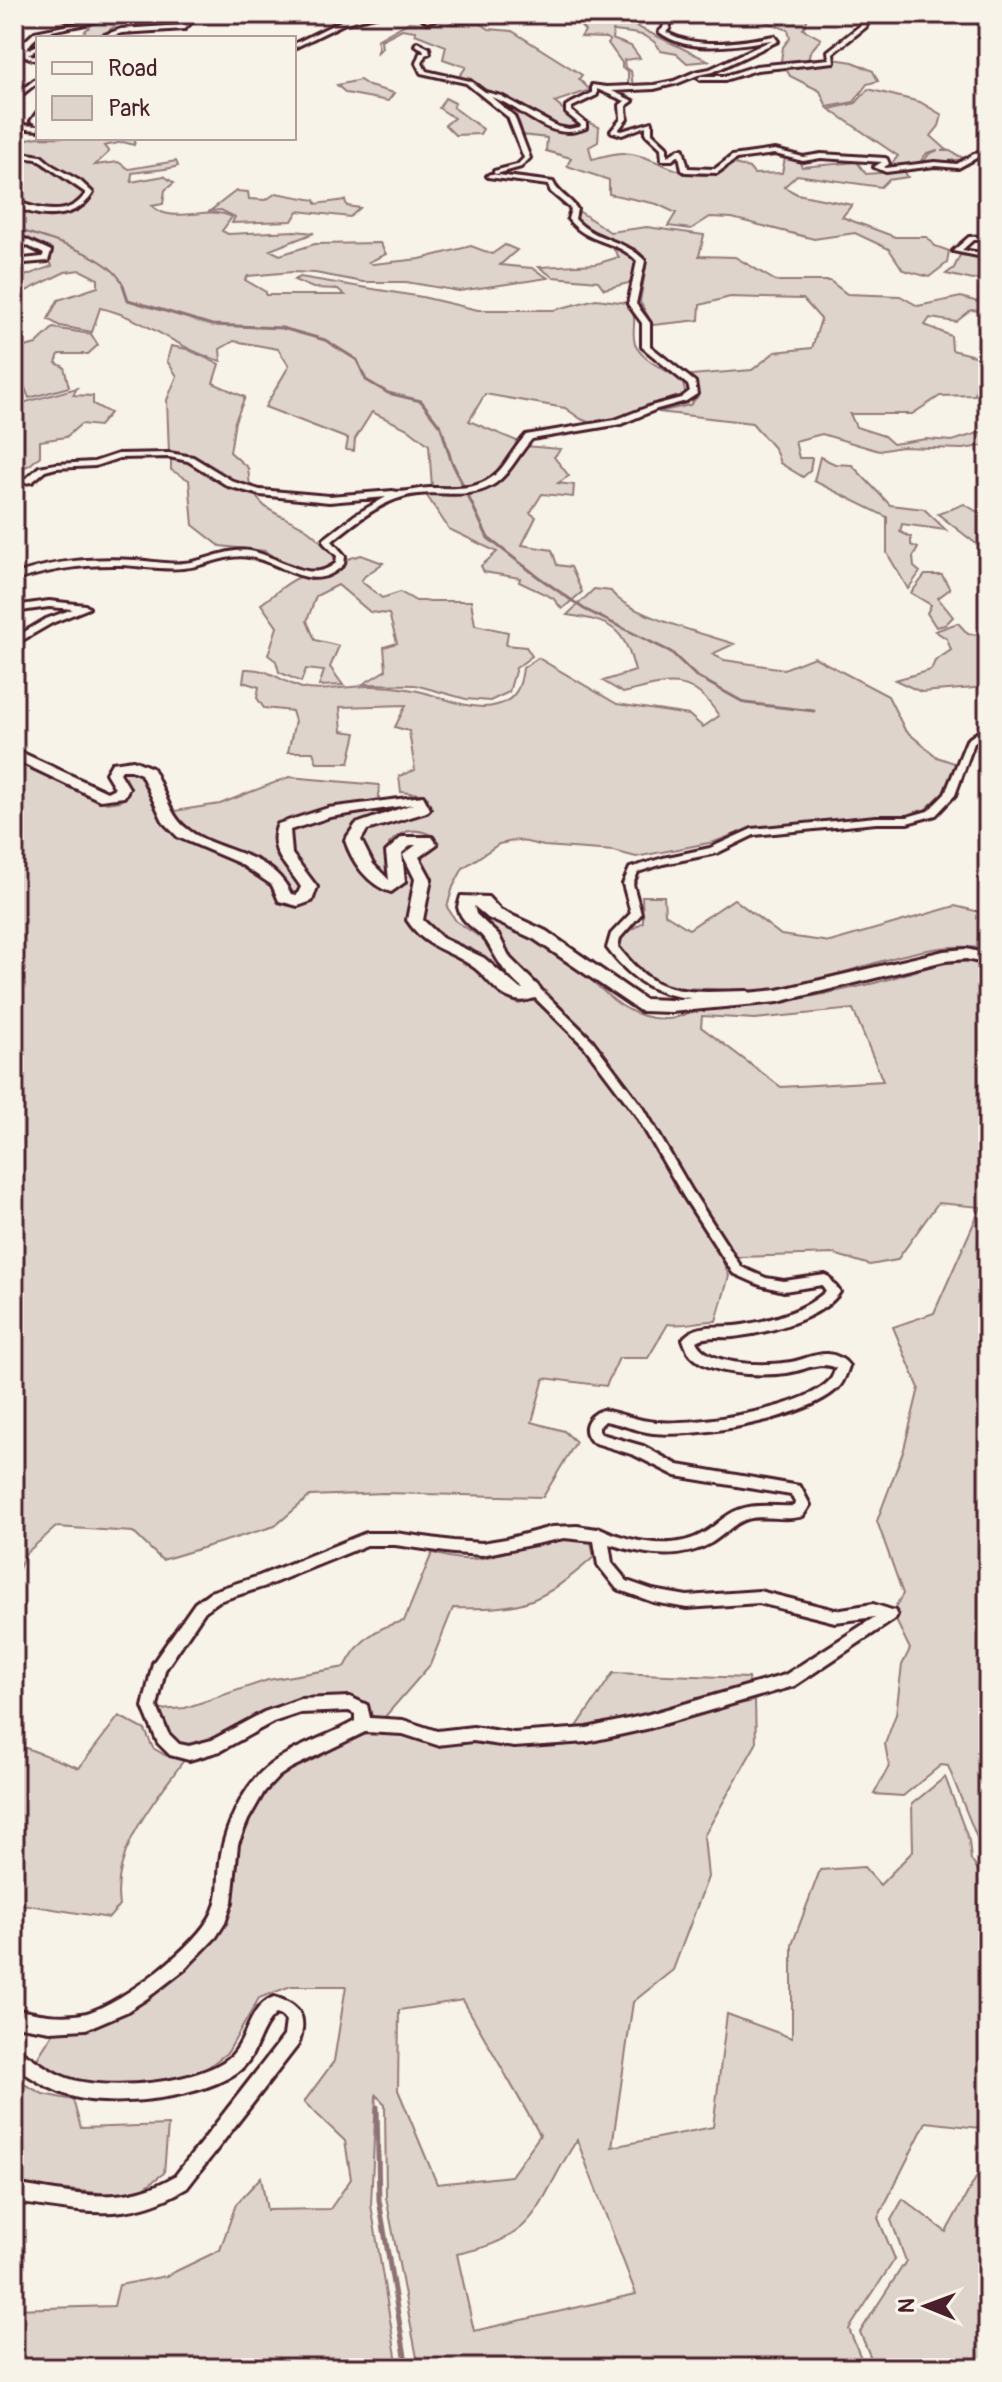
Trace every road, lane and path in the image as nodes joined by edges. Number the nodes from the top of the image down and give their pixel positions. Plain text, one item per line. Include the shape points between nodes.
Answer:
1 (52, 14) edge
2 (74, 14) edge
3 (101, 14) edge
4 (196, 14) edge
5 (381, 14) edge
6 (420, 14) edge
7 (453, 14) edge
8 (670, 14) edge
9 (869, 14) edge
10 (105, 36) edge
11 (417, 44) dead end
12 (296, 45) edge
13 (36, 48) edge
14 (22, 54) junction
15 (36, 58) edge
16 (682, 80) junction
17 (36, 81) edge
18 (604, 88) junction
19 (482, 94) junction
20 (14, 99) edge
21 (14, 116) edge
22 (36, 126) edge
23 (14, 151) edge
24 (988, 153) edge
25 (14, 202) edge
26 (14, 236) edge
27 (988, 238) edge
28 (988, 256) edge
29 (14, 262) edge
30 (14, 482) edge
31 (405, 493) junction
32 (14, 578) edge
33 (14, 609) edge
34 (14, 642) edge
35 (988, 728) edge
36 (14, 753) edge
37 (988, 959) edge
38 (532, 988) junction
39 (778, 996) junction
40 (600, 1534) junction
41 (363, 1725) junction
42 (14, 2017) edge
43 (14, 2056) edge
44 (14, 2193) edge

1 - 2 street
3 - 14 street via 79,25 41,29 24,44
4 - 10 street via 185,27
5 - 12 street via 343,22
6 - 7 street via 427,20
8 - 16 street via 662,32 684,43 775,41
9 - 16 street via 864,26 830,52 832,61
11 - 19 street via 426,48 419,63 423,72 468,82
13 - 14 street
14 - 15 street
16 - 18 street via 654,87
17 - 20 street
18 - 19 street via 594,86 595,94 567,109 584,124 574,131 548,126 502,98
18 - 24 street via 630,101 623,105 624,119 614,131 650,123 649,134 664,147 664,159 681,150 685,170 717,171 734,157 775,152 803,159 885,160 877,167 886,170 958,166
19 - 31 street via 511,116 527,158 490,176 551,183 570,202 576,226 596,239 634,250 641,261 632,304 646,323 646,347 686,377 694,392 686,400 614,426 575,427 529,437 502,474 484,486
21 - 22 street via 18,127
23 - 25 street via 39,157 90,193 80,207 69,210 31,211
26 - 29 street via 48,253 45,259
27 - 28 street via 971,238 957,251
30 - 31 street via 56,466 169,455 190,459 231,484 260,492 329,499
31 - 32 street via 327,541 341,556 340,564 322,576 260,556 227,553 192,565 109,562 37,570
33 - 34 street via 49,604 85,608
35 - 39 street via 970,742 950,795 932,813 907,820 752,832 717,850 634,870 628,884 636,914 612,948 650,986 672,992
36 - 38 main road via 105,797 122,788 113,773 117,766 147,771 172,823 183,834 244,859 278,882 285,897 298,901 309,887 301,872 283,858 283,827 328,813 418,799 422,809 361,827 353,840 355,851 383,885 391,887 397,882 394,852 407,840 427,840 429,844 411,855 423,879 415,920 424,936 464,953 511,992 522,996
37 - 39 main road via 944,956
38 - 39 main road via 513,972 494,939 469,918 467,900 482,901 494,914 540,935 640,1005
38 - 40 street via 588,1043 640,1112 737,1270 784,1286 825,1280 834,1292 783,1319 746,1330 702,1331 689,1339 695,1354 716,1363 783,1368 837,1360 843,1375 824,1395 769,1414 706,1425 653,1428 602,1415 592,1425 597,1438 638,1450 676,1470 795,1490 803,1505 798,1512 746,1513 703,1541 664,1550
40 - 41 street via 554,1532 480,1549 385,1538 350,1544 215,1596 200,1607 158,1668 150,1707 163,1738 175,1750 189,1753 300,1706 350,1704 362,1710
40 - 41 street via 605,1565 622,1585 653,1596 687,1602 759,1597 835,1616 873,1610 890,1615 789,1681 587,1735 437,1738 403,1727
41 - 42 street via 294,1757 263,1782 229,1848 218,1920 171,1969 112,2011 86,2021
43 - 44 street via 45,2078 79,2090 157,2090 192,2083 233,2065 250,2044 264,2011 274,2005 287,2009 294,2019 292,2039 181,2182 165,2194 112,2205

